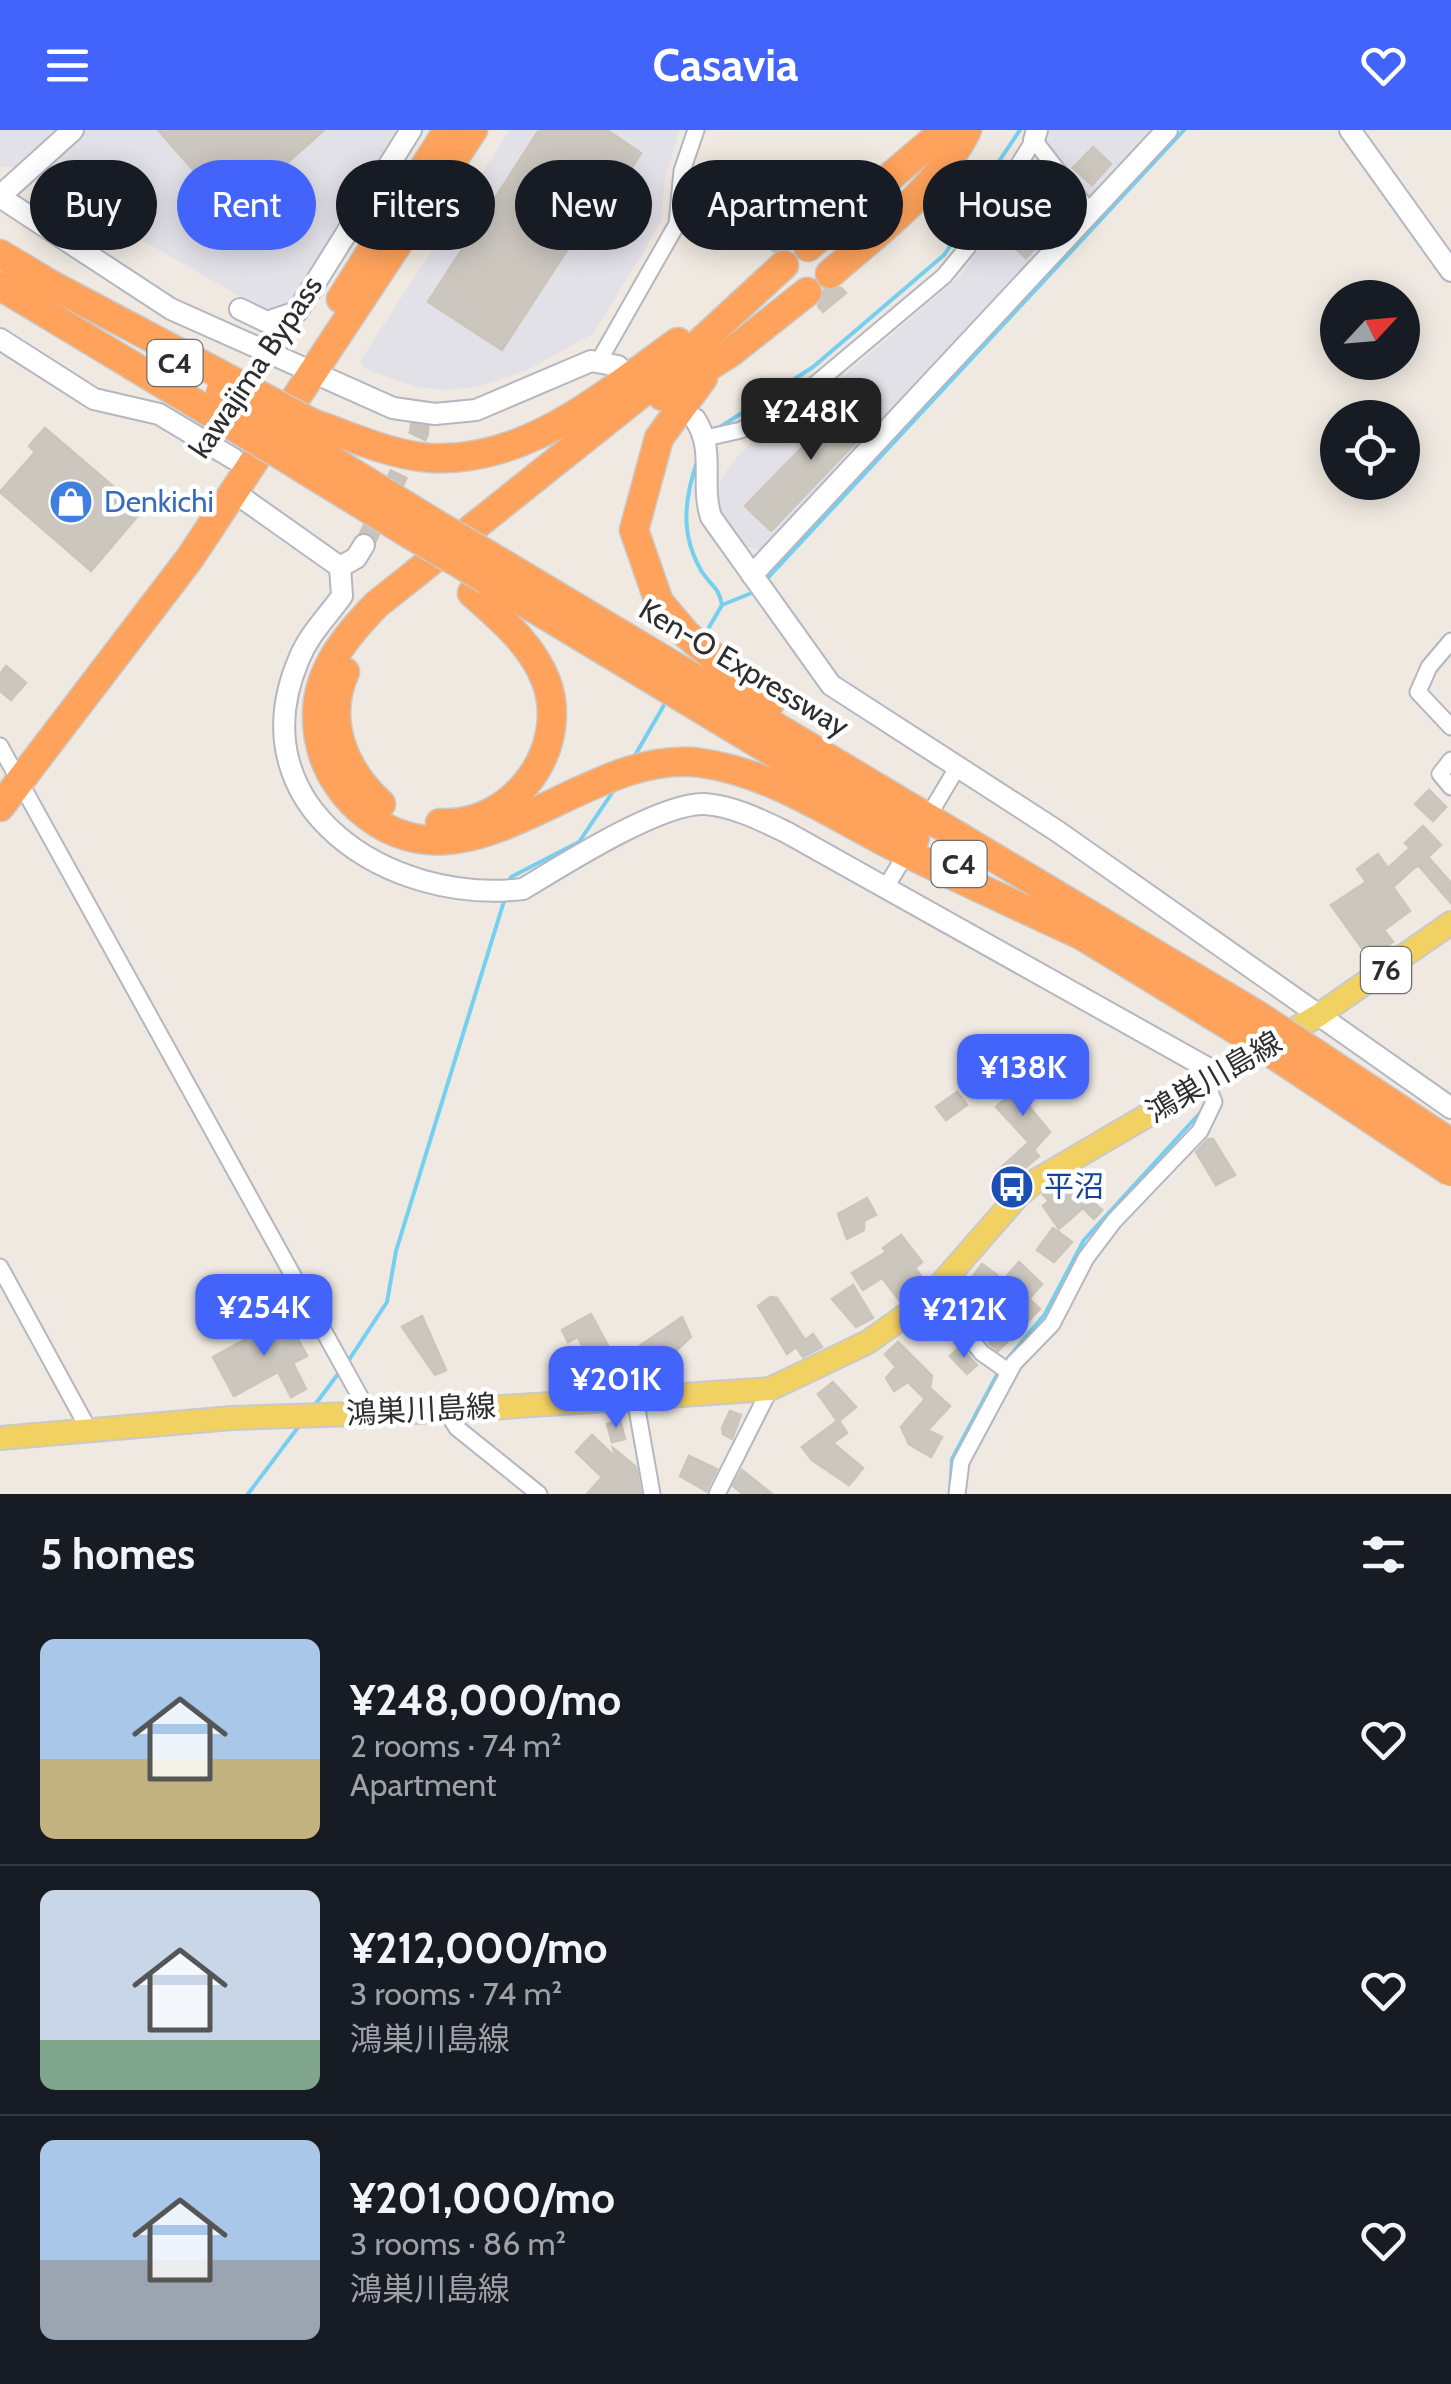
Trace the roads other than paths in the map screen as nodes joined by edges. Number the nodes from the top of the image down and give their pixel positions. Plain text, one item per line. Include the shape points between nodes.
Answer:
1 (73, 130) edge
2 (412, 130) edge
3 (473, 130) edge
4 (696, 130) edge
5 (945, 130) edge
6 (968, 130) edge
7 (1167, 130) edge
8 (1350, 130) edge
9 (447, 132) edge
10 (1036, 135) edge
11 (903, 166) edge
12 (0, 196) edge
13 (1089, 211) junction
14 (0, 254) edge
15 (784, 265) dead end
16 (1451, 271) edge
17 (830, 274) dead end
18 (0, 286) edge
19 (755, 288) junction
20 (807, 292) dead end
21 (43, 296) junction
22 (240, 309) dead end
23 (0, 339) edge
24 (730, 353) junction
25 (609, 363) joint
26 (306, 369) junction
27 (694, 419) dead end
28 (707, 445) junction
29 (296, 449) junction
30 (234, 459) junction
31 (234, 492) junction
32 (414, 533) junction
33 (364, 545) tunnel mouth
34 (340, 567) junction
35 (489, 579) junction
36 (758, 582) junction
37 (1451, 641) edge
38 (678, 681) junction
39 (1451, 726) edge
40 (817, 749) junction
41 (1451, 760) edge
42 (7, 767) edge
43 (957, 768) junction
44 (1451, 786) edge
45 (0, 808) edge
46 (917, 836) junction
47 (886, 887) junction
48 (1451, 923) edge
49 (1319, 1014) junction
50 (1249, 1024) junction
51 (1213, 1079) junction
52 (1451, 1108) edge
53 (1451, 1143) edge
54 (1451, 1172) edge
55 (0, 1267) edge
56 (933, 1294) junction
57 (1004, 1369) junction
58 (770, 1389) junction
59 (635, 1398) junction
60 (446, 1412) junction
61 (369, 1414) junction
62 (90, 1430) junction
63 (0, 1438) edge
64 (539, 1494) edge
65 (652, 1494) edge
66 (717, 1494) edge
67 (957, 1494) edge

1 - 12 street
2 - 22 street via 297,312 268,322
3 - 26 highway, kawajima Bypass
4 - 25 street via 682,171 676,224
5 - 11 highway
6 - 17 highway via 918,193
7 - 13 street
8 - 16 street
9 - 26 highway, kawajima Bypass
10 - 13 street
10 - 28 street via 944,276 800,396
12 - 26 street via 170,309
13 - 36 street
14 - 21 highway, Ken-O Expressway / C4
15 - 19 highway
18 - 21 highway, Ken-O Expressway / C4
19 - 29 highway via 568,420 498,449 430,458 382,448
19 - 46 highway via 668,372 345,636 317,706 322,755 346,796 380,824 439,841 485,835 630,769 698,763 756,777
20 - 24 highway
21 - 29 highway, bridge
21 - 29 highway, Ken-O Expressway / C4, bridge via 110,352
23 - 30 street via 94,398 159,414
24 - 35 highway via 679,383 548,486 384,620 353,655 336,710 342,749 359,783 380,803 418,822 449,824 495,809 537,772 550,740 552,702 544,677
24 - 40 highway via 693,388 658,438 634,530 660,602 686,635 803,727
25 - 26 street via 476,410 421,417
26 - 30 highway, kawajima Bypass
26 - 31 highway, kawajima Bypass
27 - 28 street
28 - 36 street via 711,517
29 - 32 highway, Ken-O Expressway / C4
30 - 42 highway, kawajima Bypass
31 - 34 street
31 - 42 highway, kawajima Bypass via 190,558
32 - 35 highway
32 - 35 highway, Ken-O Expressway / C4, bridge
33 - 34 street
34 - 47 street via 342,596 298,660 285,722 302,794 328,831 367,860 447,886 523,889 667,812 705,804 756,818
35 - 38 highway, Ken-O Expressway / C4
36 - 43 street via 831,686
37 - 39 street via 1418,692
38 - 40 highway, Ken-O Expressway / C4
38 - 46 highway, Ken-O Expressway / C4
40 - 46 highway, Ken-O Expressway / C4
41 - 44 street via 1440,774
42 - 45 highway, kawajima Bypass
42 - 61 street
43 - 46 street
43 - 49 street
46 - 47 street
46 - 50 highway, Ken-O Expressway / C4
46 - 50 highway, Ken-O Expressway / C4
47 - 51 street
48 - 49 main road, 76
49 - 51 main road, 鴻巣川島線 / 76
49 - 52 street
50 - 53 highway, Ken-O Expressway / C4, bridge
50 - 54 highway, Ken-O Expressway / C4, bridge
51 - 56 main road, 鴻巣川島線 / 76 via 1038,1180
51 - 57 street via 1214,1102 1200,1131 1114,1221 1052,1324
55 - 62 street
56 - 57 street
56 - 58 main road, 鴻巣川島線 / 76 via 868,1342
57 - 67 street via 962,1462
58 - 59 main road, 鴻巣川島線 / 76
58 - 66 street
59 - 60 main road, 鴻巣川島線 / 76
59 - 65 street
60 - 61 main road, 鴻巣川島線 / 76
60 - 64 street
61 - 62 main road, 鴻巣川島線 / 76
62 - 63 main road, 鴻巣川島線 / 76

